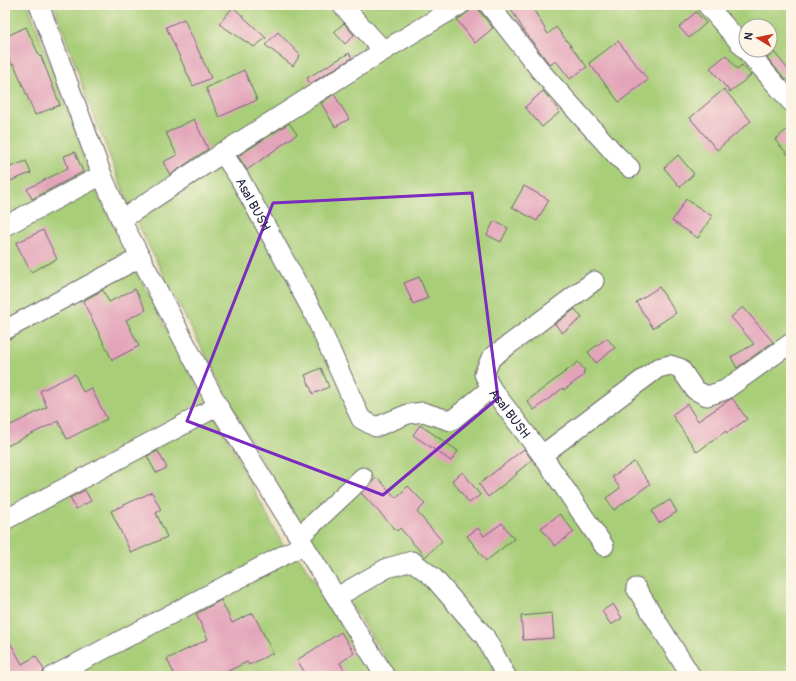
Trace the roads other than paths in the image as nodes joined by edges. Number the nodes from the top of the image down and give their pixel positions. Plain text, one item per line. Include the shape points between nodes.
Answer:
1 (39, 5) edge
2 (342, 5) edge
3 (460, 5) edge
4 (489, 5) edge
5 (707, 5) edge
6 (383, 50) junction
7 (791, 102) edge
8 (222, 152) junction
9 (630, 168) dead end
10 (102, 175) junction
11 (121, 220) junction
12 (6, 224) edge
13 (141, 257) junction
14 (594, 280) dead end
15 (5, 330) edge
16 (791, 343) edge
17 (491, 388) junction
18 (218, 406) junction
19 (542, 455) junction
20 (363, 477) dead end
21 (5, 520) edge
22 (301, 541) junction
23 (604, 546) dead end
24 (636, 588) dead end
25 (337, 598) junction
26 (53, 676) edge
27 (385, 676) edge
28 (506, 676) edge
29 (691, 676) edge

1 - 10 street
2 - 6 street
3 - 6 street
4 - 9 street via 544,75
5 - 7 street
6 - 8 street
8 - 11 street
8 - 17 street, Asal BUSH via 240,179 314,314 361,419 376,427 408,414 423,412 451,421
10 - 11 street
10 - 12 street
11 - 13 street
13 - 15 street
13 - 18 street
14 - 17 street via 491,358 484,374
16 - 19 street via 725,390 707,396 695,390 680,368 670,365 658,368
17 - 19 street, Asal BUSH
18 - 21 street
18 - 22 street
19 - 23 street, Asal BUSH
20 - 22 street
22 - 25 street
22 - 26 street
24 - 29 street
25 - 27 street
25 - 28 street via 387,568 412,561 433,577 485,637

